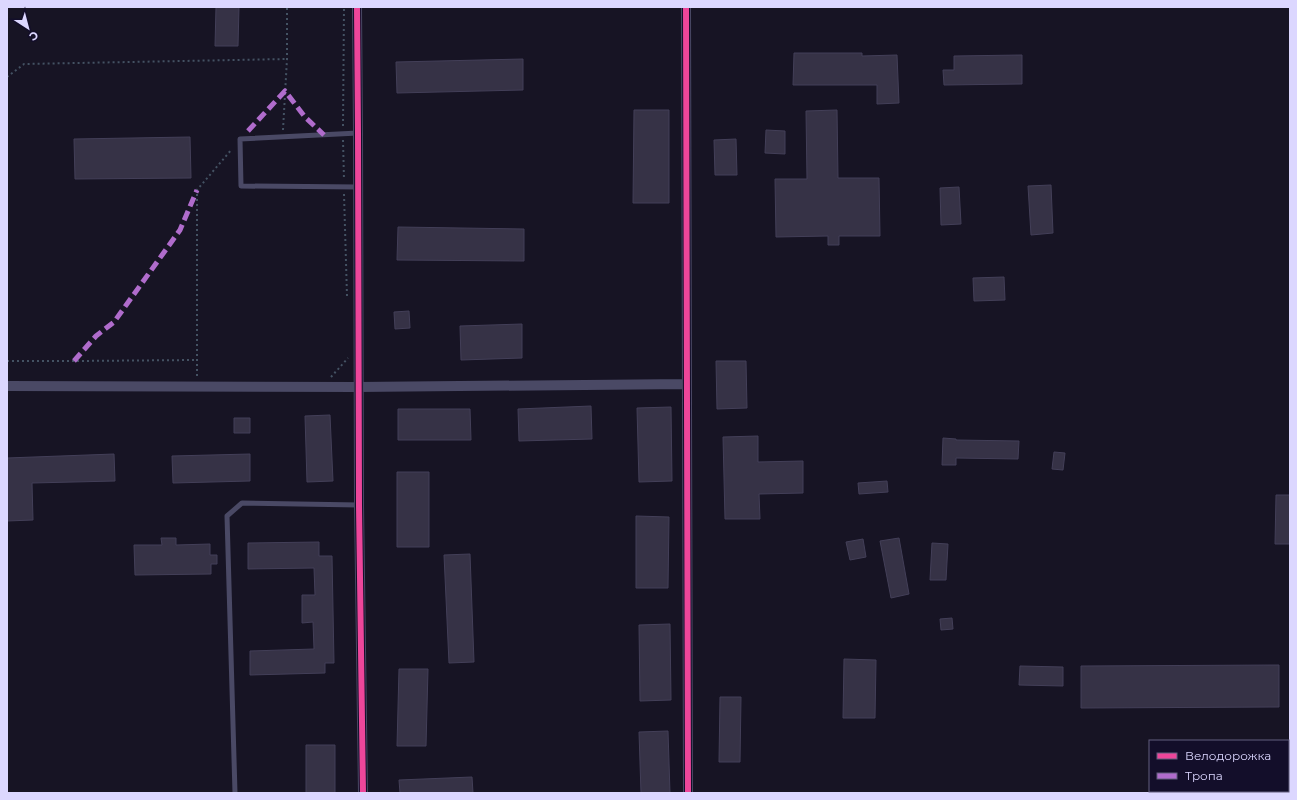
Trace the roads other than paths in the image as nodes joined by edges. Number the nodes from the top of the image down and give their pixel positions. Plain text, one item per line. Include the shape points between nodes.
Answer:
1 (357, 7) edge
2 (686, 7) edge
3 (358, 133) junction
4 (358, 187) junction
5 (686, 384) junction
6 (7, 386) edge
7 (358, 387) junction
8 (358, 505) junction
9 (235, 793) edge
10 (363, 793) edge
11 (688, 793) edge

1 - 3 street
2 - 5 street
3 - 4 street
3 - 4 lane via 240,139 241,186
4 - 7 street
5 - 7 street
5 - 11 street
6 - 7 street
7 - 8 street
8 - 9 lane via 242,503 227,516
8 - 10 street

